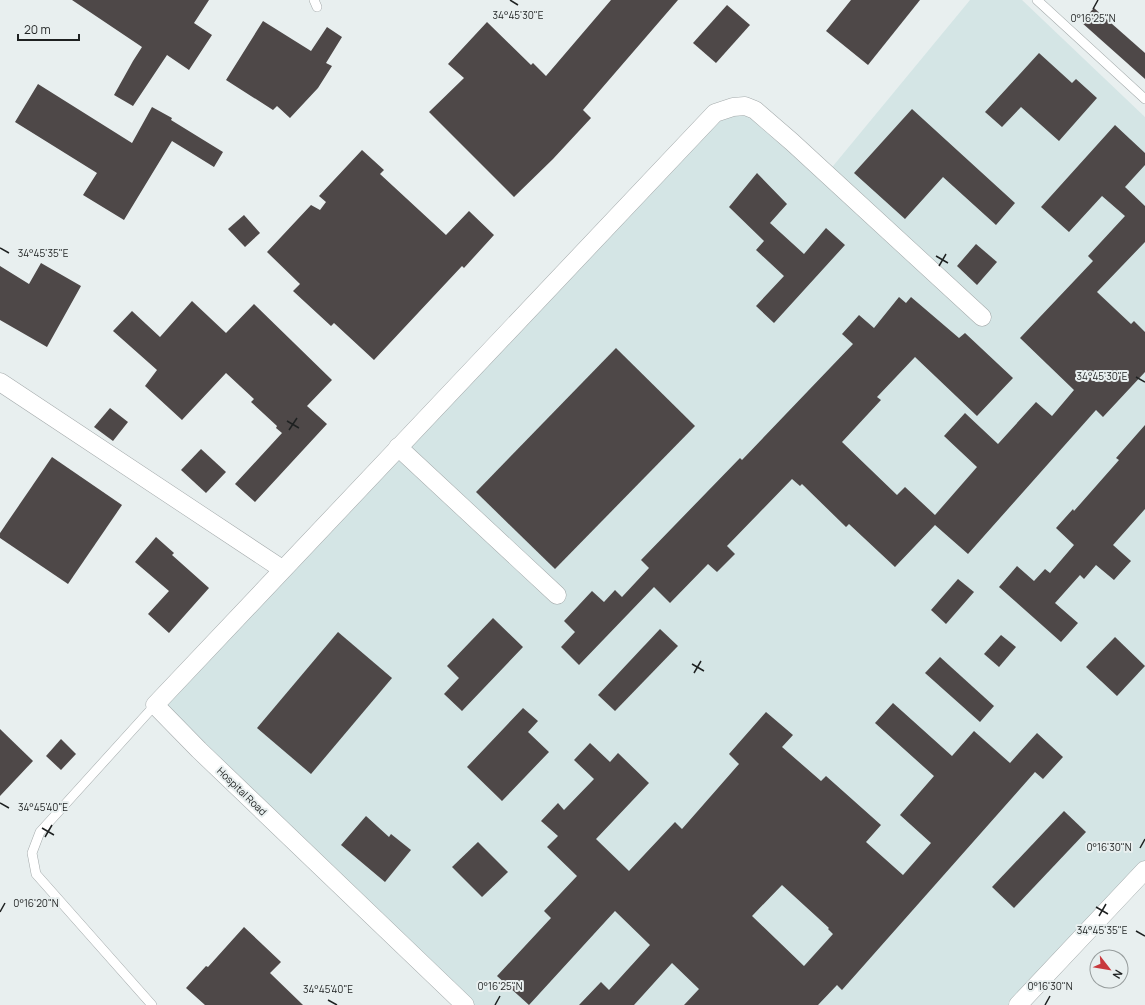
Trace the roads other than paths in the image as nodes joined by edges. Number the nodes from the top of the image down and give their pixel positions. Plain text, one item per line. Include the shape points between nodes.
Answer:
1 (1037, 0) edge
2 (1145, 99) edge
3 (982, 317) dead end
4 (0, 382) edge
5 (398, 447) junction
6 (282, 569) junction
7 (557, 595) dead end
8 (155, 705) junction
9 (1145, 870) edge
10 (152, 1005) edge
11 (465, 1005) edge
12 (1018, 1005) edge

1 - 2 lane
3 - 5 street via 755,110 745,106 734,107 715,113
4 - 6 street
5 - 6 street
5 - 7 street
6 - 8 street
8 - 10 lane via 40,832 32,853 36,874
8 - 11 street, Hospital Road
9 - 12 street

